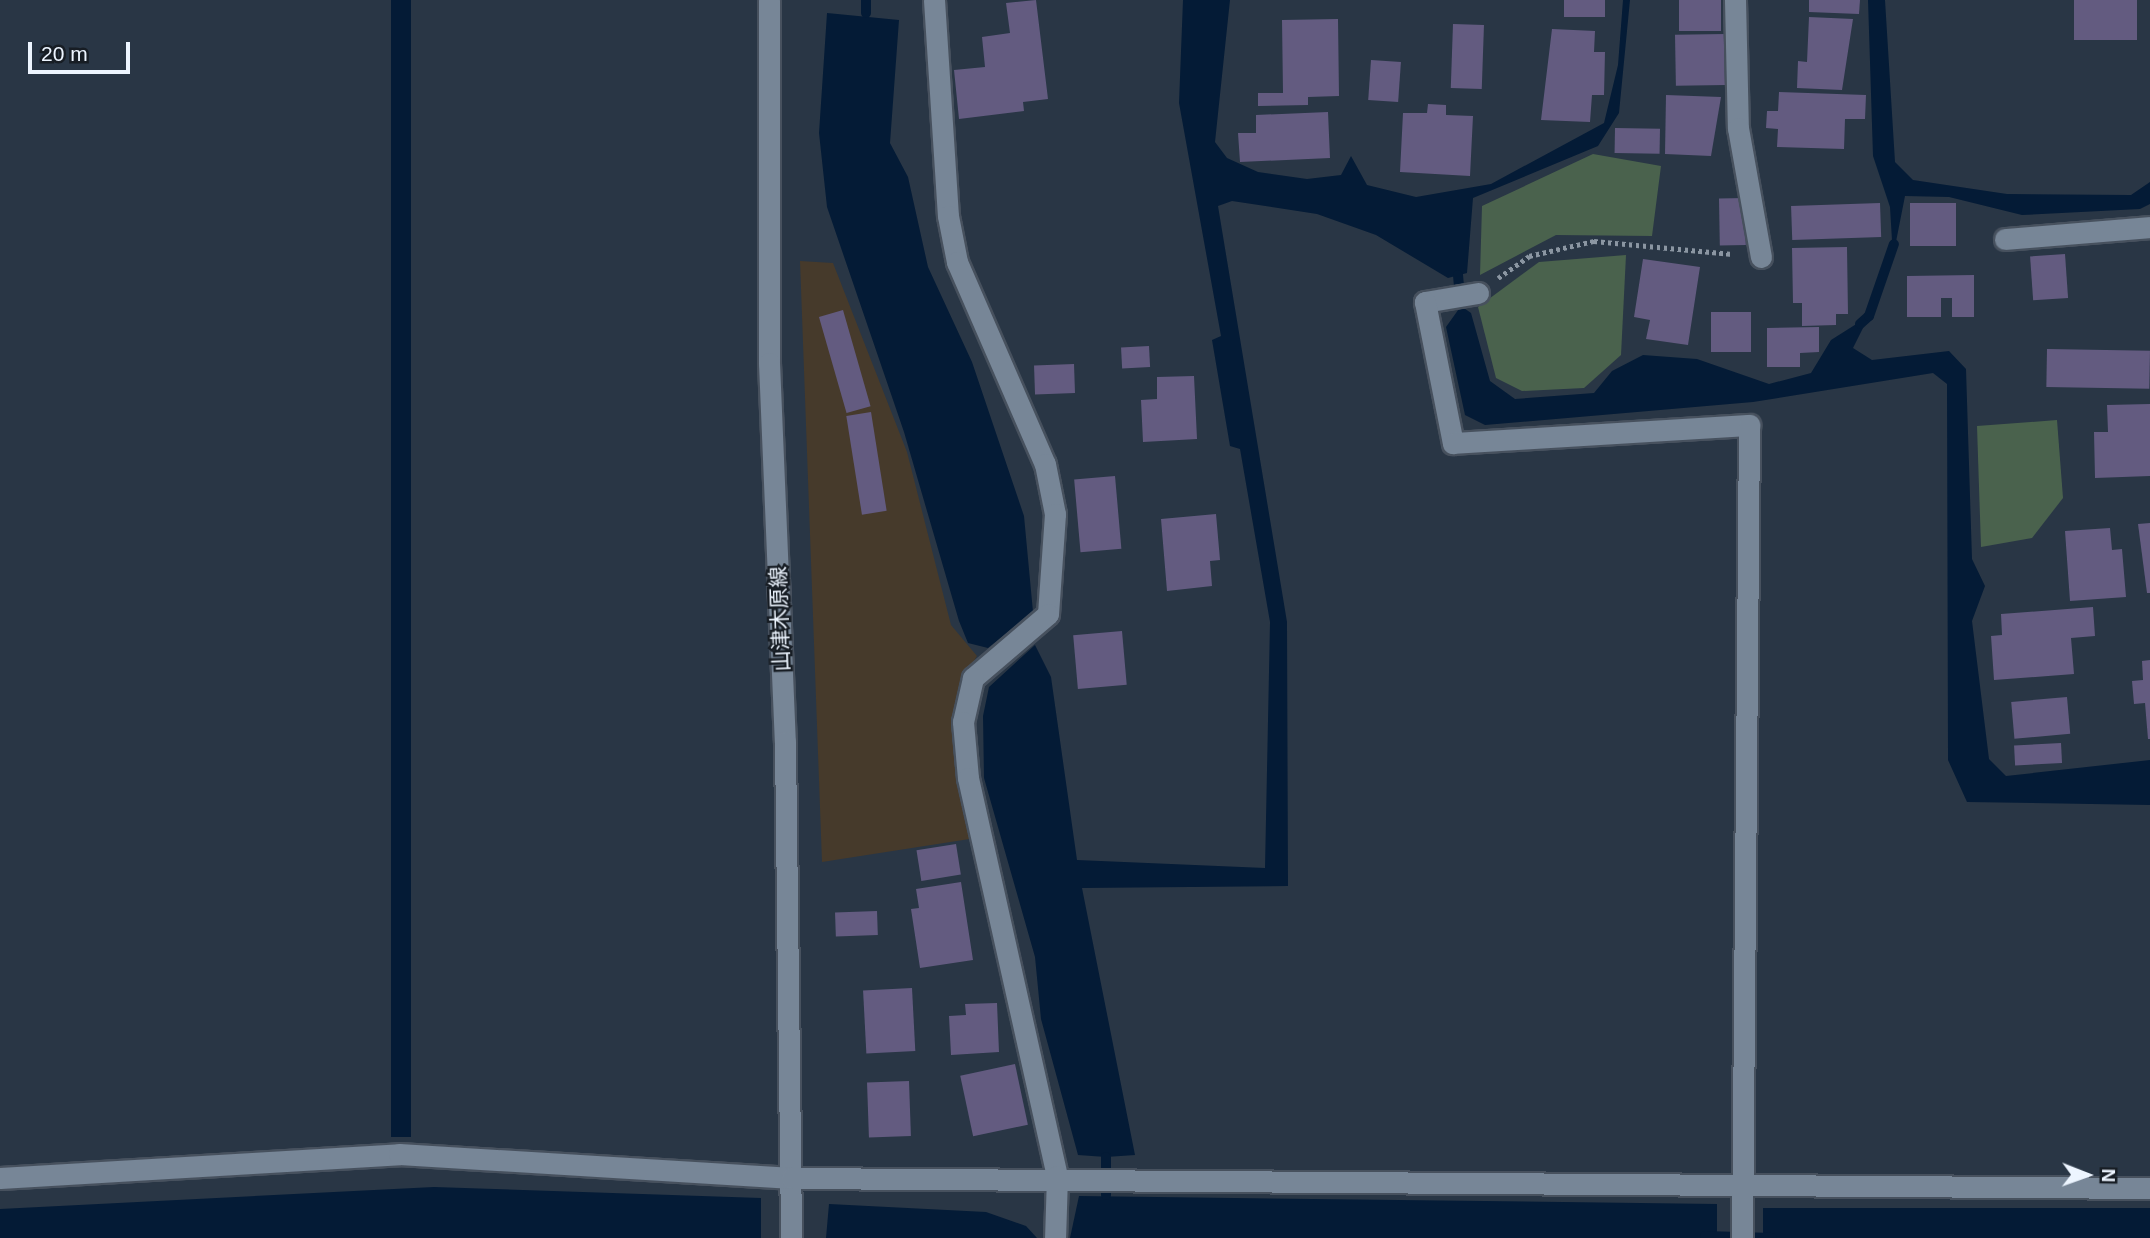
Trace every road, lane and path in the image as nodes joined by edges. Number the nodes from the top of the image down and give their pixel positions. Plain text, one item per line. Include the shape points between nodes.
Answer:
1 (769, 0) edge
2 (934, 0) edge
3 (1735, 0) edge
4 (2150, 227) edge
5 (2005, 239) dead end
6 (1761, 257) joint
7 (1478, 293) joint
8 (1057, 1176) junction
9 (0, 1178) edge
10 (792, 1178) junction
11 (1742, 1184) junction
12 (2150, 1188) edge
13 (1742, 1228) edge
14 (791, 1238) edge
15 (1055, 1238) edge

1 - 10 street, 山津木原線 via 769,363 785,742
2 - 8 street via 948,216 957,262 1045,464 1055,514 1048,614 973,678 963,722 968,778
3 - 6 street via 1738,128
4 - 5 street
6 - 7 path via 1594,242 1529,256
7 - 11 street via 1425,302 1453,443 1749,425
8 - 10 street
8 - 11 street
8 - 15 street
9 - 10 street via 399,1154
10 - 14 street, 山津木原線
11 - 12 street
11 - 13 street

